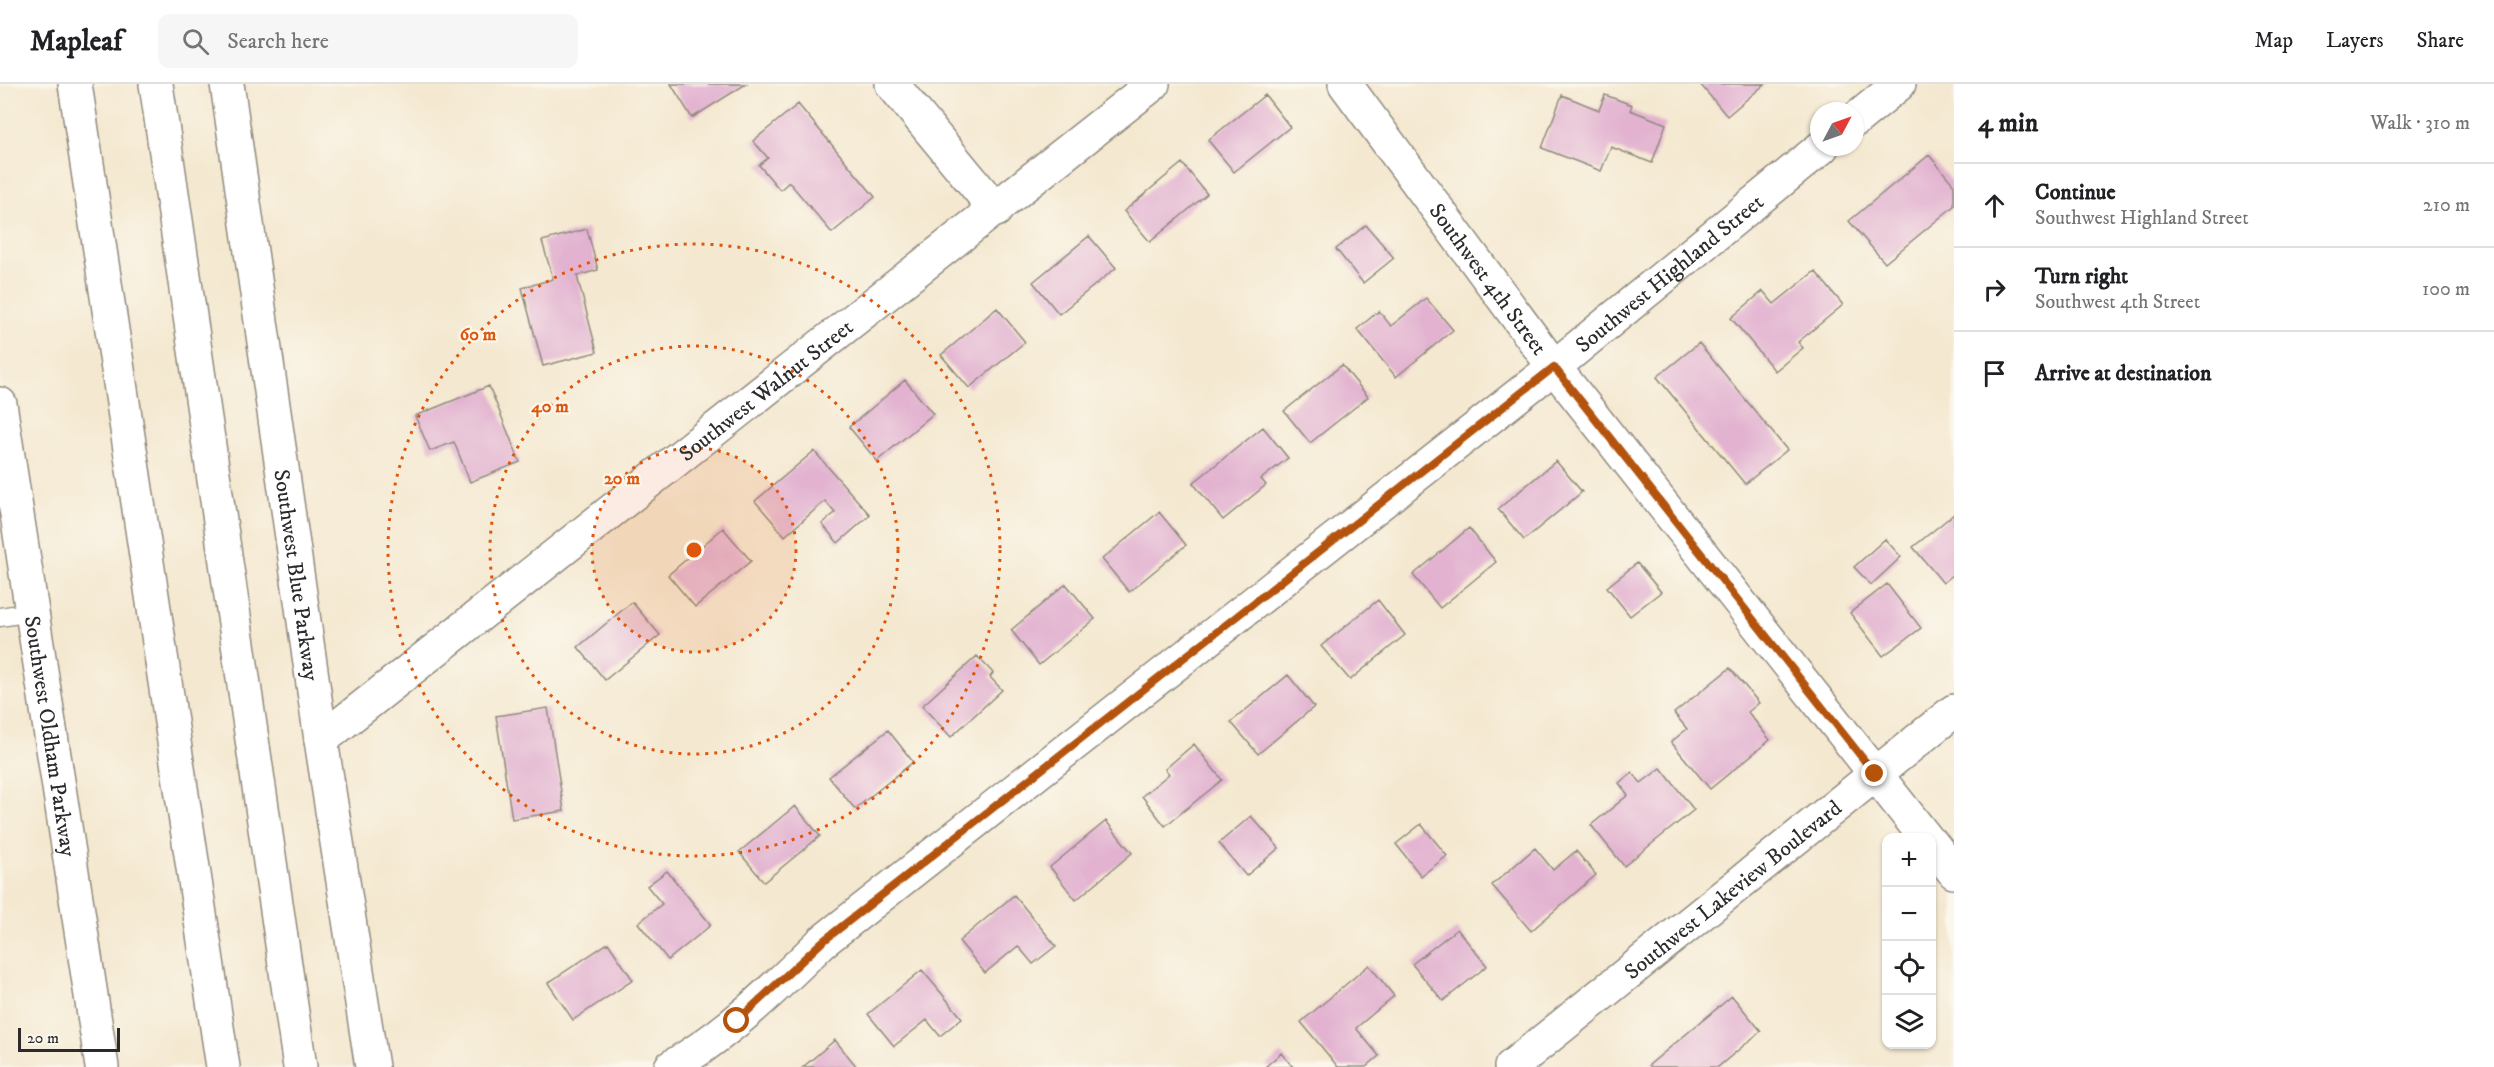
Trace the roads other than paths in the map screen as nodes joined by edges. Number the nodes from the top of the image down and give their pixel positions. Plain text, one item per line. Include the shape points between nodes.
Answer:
1 (75, 84) edge
2 (156, 84) edge
3 (227, 84) edge
4 (892, 84) edge
5 (1153, 84) edge
6 (1345, 84) edge
7 (1899, 84) edge
8 (1864, 113) edge
9 (1811, 156) edge
10 (996, 210) junction
11 (1554, 367) junction
12 (0, 404) edge
13 (32, 612) junction
14 (0, 617) edge
15 (1954, 711) edge
16 (321, 740) junction
17 (1875, 774) junction
18 (1923, 833) edge
19 (1936, 849) edge
20 (1954, 872) edge
21 (102, 1067) edge
22 (224, 1067) edge
23 (300, 1067) edge
24 (372, 1067) edge
25 (671, 1067) edge
26 (1511, 1067) edge

1 - 22 main road
2 - 23 main road
3 - 16 main road, Southwest Blue Parkway
4 - 10 main road
5 - 10 main road, Southwest Walnut Street
6 - 11 main road, Southwest 4th Street
7 - 8 main road
9 - 11 main road, Southwest Highland Street
10 - 16 main road, Southwest Walnut Street
11 - 17 main road, Southwest 4th Street
11 - 25 main road, Southwest Highland Street via 822,942 737,1021
12 - 13 main road, Southwest Oldham Parkway
13 - 14 lane
13 - 21 main road, Southwest Oldham Parkway
15 - 17 main road, Southwest Lakeview Boulevard
16 - 24 main road, Southwest Blue Parkway
17 - 18 main road, Southwest 4th Street
17 - 26 main road, Southwest Lakeview Boulevard
19 - 20 main road

